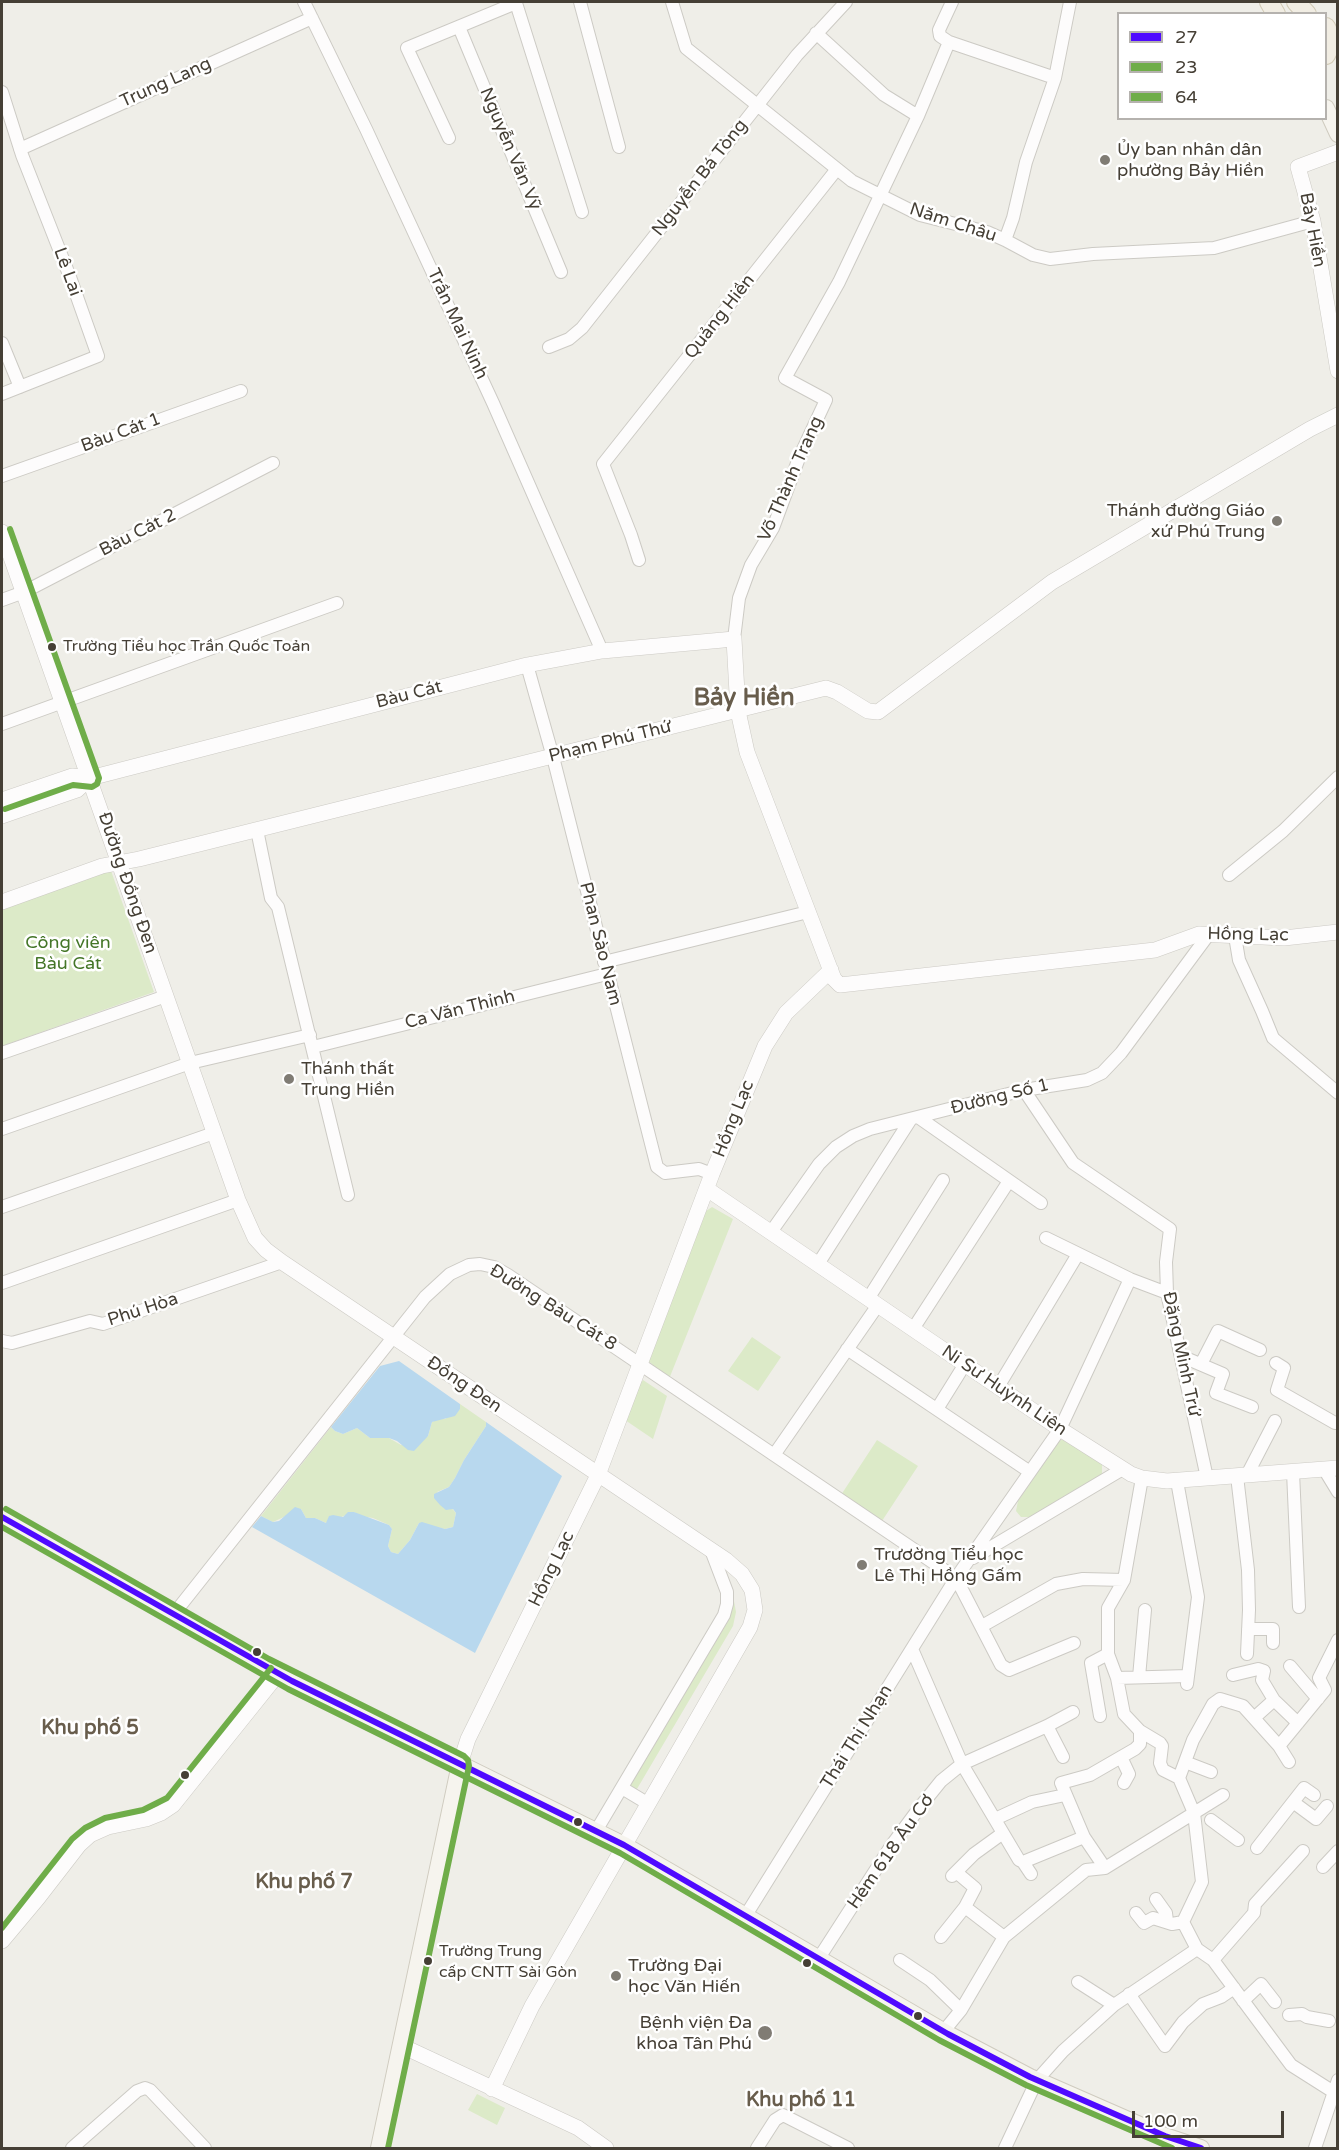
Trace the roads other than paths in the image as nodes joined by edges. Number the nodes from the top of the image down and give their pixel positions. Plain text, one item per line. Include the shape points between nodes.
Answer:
1 (304, 2) edge
2 (580, 2) edge
3 (672, 2) edge
4 (846, 2) edge
5 (952, 2) edge
6 (1070, 2) edge
7 (500, 6) edge
8 (312, 18) junction
9 (459, 27) junction
10 (1330, 32) edge
11 (816, 33) junction
12 (949, 42) junction
13 (1327, 53) edge
14 (1055, 78) junction
15 (2, 92) edge
16 (758, 106) junction
17 (1327, 110) edge
18 (918, 116) junction
19 (1338, 133) edge
20 (449, 138) dead end
21 (619, 147) dead end
22 (20, 149) junction
23 (1338, 152) edge
24 (837, 169) junction
25 (880, 196) junction
26 (582, 212) dead end
27 (1313, 221) junction
28 (1005, 240) junction
29 (561, 272) dead end
30 (2, 343) edge
31 (549, 347) dead end
32 (1338, 371) edge
33 (20, 387) junction
34 (241, 390) dead end
35 (2, 394) edge
36 (1338, 415) edge
37 (273, 463) dead end
38 (2, 476) edge
39 (2, 532) edge
40 (639, 560) dead end
41 (24, 592) junction
42 (2, 600) edge
43 (337, 603) dead end
44 (734, 639) junction
45 (602, 651) junction
46 (527, 665) junction
47 (63, 703) junction
48 (738, 711) junction
49 (2, 724) edge
50 (553, 757) junction
51 (1338, 777) edge
52 (90, 778) junction
53 (2, 800) edge
54 (2, 816) edge
55 (258, 830) junction
56 (120, 863) junction
57 (1229, 875) dead end
58 (2, 902) edge
59 (808, 912) junction
60 (1338, 932) edge
61 (1209, 934) junction
62 (1235, 936) junction
63 (605, 968) junction
64 (831, 970) junction
65 (166, 996) junction
66 (311, 1041) junction
67 (2, 1053) edge
68 (190, 1063) junction
69 (1024, 1090) junction
70 (1338, 1093) edge
71 (914, 1118) junction
72 (2, 1129) edge
73 (214, 1133) junction
74 (712, 1174) junction
75 (944, 1180) dead end
76 (1009, 1181) junction
77 (707, 1189) junction
78 (348, 1195) dead end
79 (238, 1200) junction
80 (1041, 1203) dead end
81 (2, 1207) edge
82 (771, 1232) junction
83 (1047, 1238) dead end
84 (1078, 1254) junction
85 (282, 1262) junction
86 (818, 1264) junction
87 (1130, 1279) junction
88 (2, 1283) edge
89 (1167, 1293) junction
90 (873, 1302) junction
91 (913, 1329) junction
92 (393, 1336) junction
93 (2, 1341) edge
94 (847, 1349) junction
95 (1260, 1350) dead end
96 (1181, 1356) junction
97 (1276, 1363) dead end
98 (640, 1364) junction
99 (965, 1364) junction
100 (1201, 1364) junction
101 (998, 1387) junction
102 (1252, 1407) dead end
103 (937, 1408) junction
104 (1275, 1421) dead end
105 (1335, 1423) dead end
106 (1060, 1429) junction
107 (774, 1455) junction
108 (1331, 1469) edge
109 (1121, 1470) junction
110 (1030, 1472) junction
111 (1293, 1472) junction
112 (598, 1475) junction
113 (1242, 1475) junction
114 (1142, 1478) junction
115 (1207, 1478) junction
116 (1177, 1481) junction
117 (1338, 1492) edge
118 (2, 1517) edge
119 (711, 1550) junction
120 (969, 1560) junction
121 (956, 1578) junction
122 (1124, 1580) junction
123 (1299, 1606) dead end
124 (1145, 1610) dead end
125 (173, 1615) junction
126 (982, 1626) junction
127 (1248, 1629) junction
128 (1338, 1640) edge
129 (1074, 1643) dead end
130 (1273, 1643) dead end
131 (912, 1649) junction
132 (1108, 1654) junction
133 (1247, 1654) dead end
134 (1290, 1666) dead end
135 (278, 1674) junction
136 (1233, 1675) dead end
137 (1139, 1677) junction
138 (1117, 1678) junction
139 (1274, 1700) junction
140 (1318, 1700) junction
141 (1073, 1712) dead end
142 (1100, 1716) dead end
143 (1254, 1718) junction
144 (1298, 1723) junction
145 (1047, 1726) junction
146 (1140, 1731) junction
147 (1279, 1746) junction
148 (1063, 1757) dead end
149 (1121, 1757) junction
150 (1185, 1762) junction
151 (1289, 1762) dead end
152 (460, 1764) junction
153 (962, 1764) junction
154 (1211, 1772) dead end
155 (1179, 1778) junction
156 (1124, 1783) dead end
157 (622, 1788) junction
158 (1063, 1789) junction
159 (1223, 1795) dead end
160 (1314, 1795) dead end
161 (1293, 1802) junction
162 (648, 1803) junction
163 (1327, 1806) dead end
164 (1194, 1814) junction
165 (995, 1819) junction
166 (1211, 1820) dead end
167 (596, 1831) junction
168 (1003, 1833) junction
169 (1084, 1837) junction
170 (1238, 1840) dead end
171 (624, 1845) junction
172 (1257, 1848) dead end
173 (1303, 1851) dead end
174 (1338, 1851) edge
175 (1023, 1862) junction
176 (1323, 1867) dead end
177 (1105, 1868) junction
178 (1031, 1874) dead end
179 (1156, 1899) dead end
180 (965, 1907) junction
181 (1136, 1912) dead end
182 (746, 1915) junction
183 (1167, 1921) junction
184 (1182, 1922) junction
185 (941, 1937) dead end
186 (1004, 1937) junction
187 (2, 1941) edge
188 (1197, 1949) junction
189 (819, 1958) junction
190 (900, 1960) dead end
191 (1213, 1960) junction
192 (1078, 1982) dead end
193 (1234, 1988) junction
194 (1129, 1994) junction
195 (1243, 2001) junction
196 (1275, 2002) dead end
197 (1114, 2005) junction
198 (961, 2010) junction
199 (1289, 2015) dead end
200 (1329, 2021) dead end
201 (943, 2032) junction
202 (402, 2046) junction
203 (1037, 2080) junction
204 (1335, 2086) edge
205 (492, 2089) junction
206 (1176, 2145) edge
207 (72, 2148) edge
208 (205, 2148) edge
209 (380, 2148) edge
210 (606, 2148) edge
211 (757, 2148) edge
212 (848, 2148) edge
213 (1005, 2148) edge
214 (1201, 2148) edge
215 (1315, 2148) edge

1 - 8 street, Trần Mai Ninh
2 - 21 street
3 - 16 street, Năm Châu via 686,48
4 - 11 street, Nguyễn Bá Tòng
5 - 12 street via 939,30 940,36
6 - 14 street
7 - 9 street
7 - 26 street via 516,3
8 - 22 street, Trung Lang
8 - 45 street, Trần Mai Ninh via 493,403
9 - 20 street via 407,48
9 - 29 street, Nguyễn Văn Vỹ
10 - 13 main road
11 - 16 street, Nguyễn Bá Tòng
11 - 18 street via 884,94
12 - 14 street
12 - 18 street, Võ Thành Trang
14 - 28 street
15 - 22 street, Lê Lai
16 - 24 street, Năm Châu
16 - 31 street, Nguyễn Bá Tòng via 582,328 569,339
17 - 19 main road
18 - 25 street, Võ Thành Trang
22 - 33 street, Lê Lai via 98,356
23 - 27 street, Bảy Hiền via 1298,167
24 - 25 street, Năm Châu
24 - 40 street, Quảng Hiền via 603,464
25 - 28 street, Năm Châu via 920,215
25 - 44 street, Võ Thành Trang via 839,282 785,378 826,400 773,528 751,565 739,598
27 - 28 street, Năm Châu via 1214,249 1050,259
27 - 32 street, Bảy Hiền
30 - 33 street
33 - 35 street, Lê Lai
34 - 38 street, Bàu Cát 1
36 - 48 street, Phạm Phú Thứ via 1052,582 881,711 868,711 826,688
37 - 41 street, Bàu Cát 2
39 - 41 street, Đường Đồng Đen
41 - 42 street, Bàu Cát 2
41 - 47 street, Đường Đồng Đen
43 - 47 street
44 - 45 street, Bàu Cát
44 - 48 street, Võ Thành Trang
45 - 46 street, Bàu Cát
46 - 50 street, Phan Sào Nam
46 - 52 street, Bàu Cát
47 - 49 street
47 - 52 street, Đường Đồng Đen
48 - 50 street, Phạm Phú Thứ
48 - 59 street, Võ Thành Trang via 753,769
50 - 55 street, Phạm Phú Thứ
50 - 63 street, Phan Sào Nam
51 - 57 street via 1275,838
52 - 53 street, Bàu Cát via 72,776
52 - 54 street, Bàu Cát via 77,790
52 - 56 street, Đường Đồng Đen
55 - 56 street, Phạm Phú Thứ
55 - 66 street via 270,898 278,907
56 - 58 street, Phạm Phú Thứ
56 - 65 street, Đường Đồng Đen
59 - 63 street, Ca Văn Thỉnh
59 - 64 street, Võ Thành Trang
60 - 62 street, Hồng Lạc via 1284,938
61 - 62 street, Hồng Lạc
61 - 64 street, Hồng Lạc via 1194,934 1155,950 845,985 837,982
61 - 69 street, Đường Số 1 via 1106,1070 1087,1080
62 - 70 street via 1239,960 1273,1038
63 - 66 street, Ca Văn Thỉnh
63 - 74 street, Phan Sào Nam via 657,1167 665,1173 699,1169
64 - 74 street, Hồng Lạc via 774,1029
65 - 67 street
65 - 68 street, Đường Đồng Đen
66 - 68 street, Ca Văn Thỉnh
66 - 78 street
68 - 72 street, Ca Văn Thỉnh
68 - 73 street, Đường Đồng Đen
69 - 71 street, Đường Số 1
69 - 89 street, Đặng Minh Trứ via 1073,1163 1170,1229
71 - 76 street
71 - 82 street, Đường Số 1 via 864,1131 836,1147 819,1164
71 - 86 street
73 - 79 street, Đường Đồng Đen
73 - 81 street
74 - 77 street, Hồng Lạc
75 - 90 street
76 - 80 street
76 - 91 street
77 - 82 street, Ni Sư Huỳnh Liên
77 - 98 street, Hồng Lạc
79 - 85 street, Đồng Đen via 255,1238
79 - 88 street
82 - 86 street, Ni Sư Huỳnh Liên
83 - 84 street
84 - 87 street
84 - 101 street
85 - 92 street, Đồng Đen
85 - 93 street, Phú Hòa via 103,1324 90,1321 12,1343
86 - 90 street, Ni Sư Huỳnh Liên
87 - 89 street
87 - 106 street, Thái Thị Nhạn
89 - 96 street, Đặng Minh Trứ
90 - 91 street, Ni Sư Huỳnh Liên
90 - 94 street
91 - 99 street, Ni Sư Huỳnh Liên
92 - 98 street, Đường Bàu Cát 8 via 440,1282 462,1268 480,1263 503,1272
92 - 112 street, Đồng Đen
92 - 125 street, Đường Bàu Cát 8
94 - 103 street
94 - 107 street
95 - 100 street via 1218,1330
96 - 100 street
96 - 115 street, Đặng Minh Trứ
97 - 105 street via 1284,1368 1277,1390
98 - 107 street, Đường Bàu Cát 8
98 - 112 street, Hồng Lạc
99 - 101 street, Ni Sư Huỳnh Liên
99 - 103 street
100 - 102 street via 1223,1374 1216,1393
101 - 106 street, Ni Sư Huỳnh Liên
103 - 110 street
104 - 113 street
106 - 109 street, Ni Sư Huỳnh Liên
106 - 110 street, Thái Thị Nhạn
107 - 121 street, Đường Bàu Cát 8
108 - 111 street, Ni Sư Huỳnh Liên
108 - 117 street
109 - 114 street, Ni Sư Huỳnh Liên
109 - 120 street, Thái Thị Nhạn
110 - 120 street, Thái Thị Nhạn
111 - 113 street, Ni Sư Huỳnh Liên
111 - 123 street
112 - 119 street, Đồng Đen
112 - 152 street, Hồng Lạc via 468,1739
113 - 115 street, Ni Sư Huỳnh Liên
113 - 127 street
114 - 116 street, Ni Sư Huỳnh Liên
114 - 122 street
115 - 116 street, Ni Sư Huỳnh Liên
116 - 137 street via 1198,1597 1187,1680
118 - 125 main road
119 - 157 street via 727,1592 725,1611
119 - 162 street, Đồng Đen via 736,1568 749,1584 754,1616
120 - 121 street, Thái Thị Nhạn
121 - 126 street
121 - 131 street, Thái Thị Nhạn
122 - 126 street via 1083,1579 1056,1584
122 - 132 street via 1108,1608
124 - 137 street
125 - 135 main road
126 - 129 street via 1001,1665 1009,1670
127 - 130 street via 1273,1629
127 - 133 street
128 - 140 street via 1319,1678 1325,1690
131 - 153 street
131 - 182 street, Thái Thị Nhạn
132 - 138 street
132 - 142 street via 1091,1663
134 - 140 street
135 - 152 main road
135 - 187 street via 173,1805 146,1819 90,1835
136 - 139 street via 1264,1671 1262,1680
137 - 138 street
138 - 146 street via 1124,1714
139 - 143 street
139 - 144 street
140 - 144 street
141 - 145 street, Hẻm 618 Âu Cơ
143 - 147 street
143 - 150 street via 1243,1706 1220,1700 1213,1704
144 - 147 street
145 - 148 street
145 - 153 street, Hẻm 618 Âu Cơ
146 - 149 street via 1140,1744
146 - 155 street via 1158,1741 1162,1746 1163,1770
147 - 151 street
149 - 156 street via 1129,1774
149 - 158 street
150 - 154 street
150 - 155 street
152 - 167 main road
152 - 202 main road
153 - 165 street
153 - 189 street, Hẻm 618 Âu Cơ via 941,1781 891,1846
155 - 164 street
157 - 162 street
157 - 167 street
158 - 165 street
158 - 169 street
159 - 164 street
160 - 161 street via 1304,1788
161 - 163 street via 1316,1819
161 - 172 street
162 - 171 street, Đồng Đen
164 - 177 street
164 - 184 street via 1202,1882
165 - 168 street
166 - 170 street
167 - 171 main road
168 - 175 street
168 - 180 street via 954,1874 975,1888
169 - 175 street
169 - 177 street
171 - 182 main road
171 - 205 street, Đồng Đen via 527,2015
173 - 191 street via 1255,1904 1254,1913
174 - 176 street
175 - 178 street
177 - 186 street via 1086,1870
179 - 183 street
180 - 185 street
180 - 186 street
181 - 183 street via 1144,1923 1153,1918
182 - 189 main road
183 - 184 street
184 - 188 street
186 - 198 street
188 - 191 street
188 - 194 street
189 - 201 main road
190 - 198 street via 930,1980
191 - 193 street
192 - 197 street
193 - 194 street via 1203,2004 1165,2046
193 - 195 street
194 - 197 street
195 - 196 street via 1261,1984
195 - 204 street via 1291,2065
197 - 203 street
198 - 201 street
199 - 200 street
201 - 203 main road
202 - 205 street
202 - 209 main road
203 - 206 main road
203 - 213 street
204 - 215 street
205 - 210 street via 578,2128
206 - 214 main road
207 - 208 street via 143,2088 150,2090
211 - 212 street via 777,2117 783,2115

